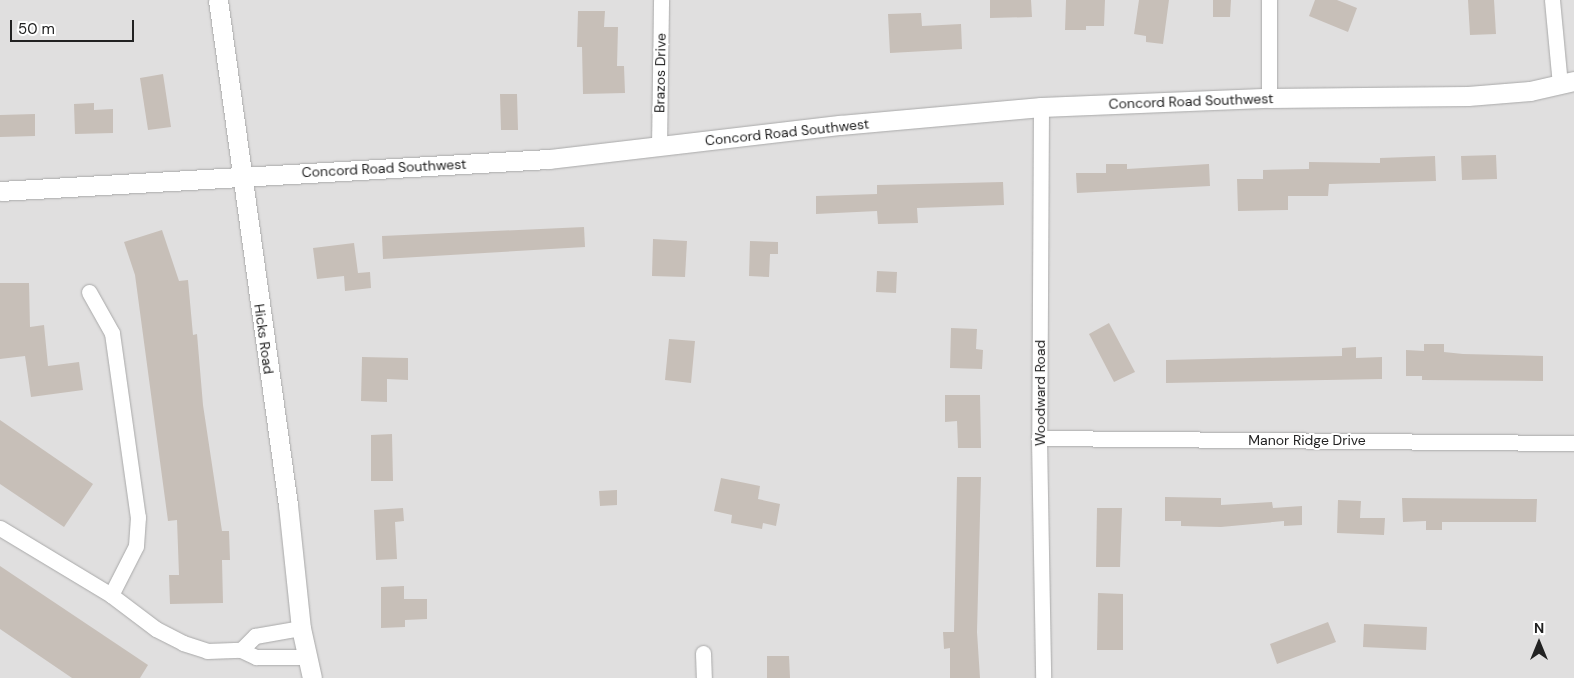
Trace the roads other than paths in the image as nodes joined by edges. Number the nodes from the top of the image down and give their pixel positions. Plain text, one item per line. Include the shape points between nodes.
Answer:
1 (218, 0) edge
2 (661, 0) edge
3 (1269, 0) edge
4 (1552, 0) edge
5 (1567, 83) edge
6 (1269, 98) junction
7 (1041, 107) junction
8 (659, 147) junction
9 (241, 176) junction
10 (0, 191) edge
11 (90, 292) dead end
12 (1039, 438) junction
13 (1574, 443) edge
14 (0, 528) edge
15 (111, 596) junction
16 (301, 628) junction
17 (241, 650) junction
18 (703, 653) dead end
19 (305, 657) junction
20 (312, 678) edge
21 (704, 678) edge
22 (1043, 678) edge

1 - 9 street, Hicks Road
2 - 8 street, Brazos Drive
3 - 6 street
4 - 5 street
5 - 6 street, Concord Road Southwest via 1530,91 1468,96
6 - 7 street, Concord Road Southwest
7 - 8 street, Concord Road Southwest via 840,125
7 - 12 street, Woodward Road
8 - 9 street, Concord Road Southwest via 486,163
9 - 10 street, Concord Road Southwest
9 - 16 street, Hicks Road via 288,505
11 - 15 street via 112,333 138,517 136,546
12 - 13 street, Manor Ridge Drive
12 - 22 street, Woodward Road
14 - 15 street
15 - 17 street via 156,629 183,643 207,651
16 - 17 street via 255,636
16 - 19 street, Hicks Road
17 - 19 street via 256,657
18 - 21 street
19 - 20 street, Hicks Road

